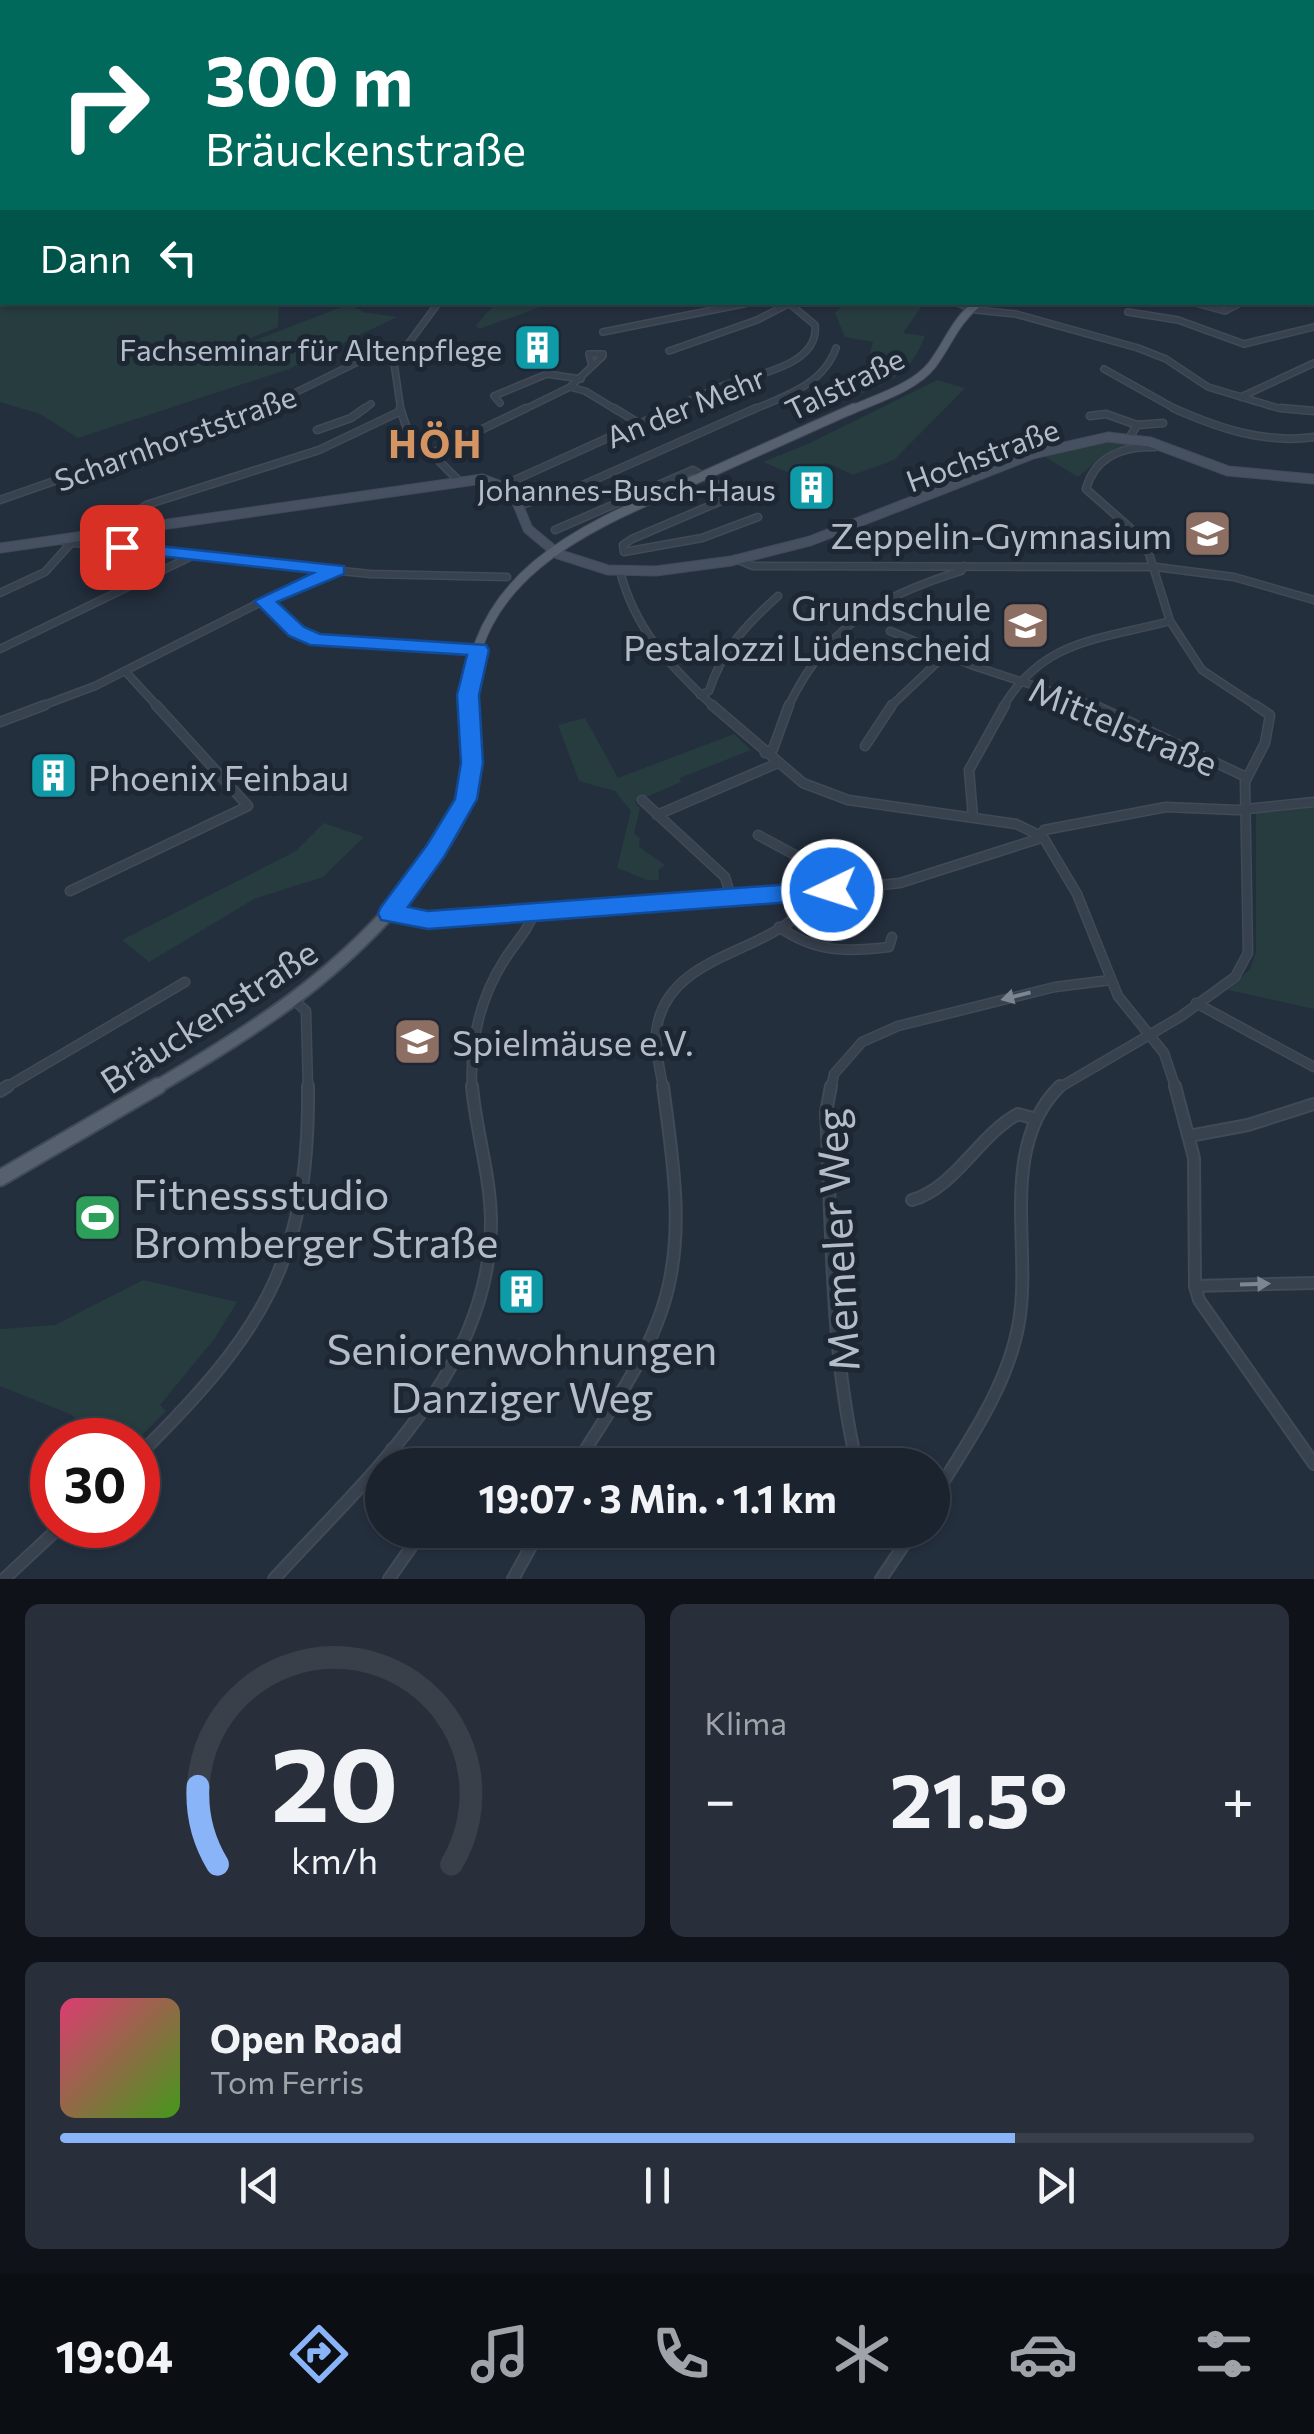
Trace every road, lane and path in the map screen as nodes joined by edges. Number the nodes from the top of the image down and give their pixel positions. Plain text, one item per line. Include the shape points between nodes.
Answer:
1 (436, 305) edge
2 (740, 305) edge
3 (786, 305) edge
4 (793, 305) edge
5 (962, 305) edge
6 (974, 305) edge
7 (1203, 305) edge
8 (1236, 305) edge
9 (969, 308) junction
10 (1128, 312) dead end
11 (1314, 327) edge
12 (602, 332) dead end
13 (403, 346) junction
14 (836, 348) dead end
15 (669, 351) dead end
16 (1314, 363) edge
17 (592, 366) dead end
18 (1104, 369) dead end
19 (580, 380) junction
20 (570, 387) junction
21 (1240, 397) junction
22 (500, 403) dead end
23 (371, 404) dead end
24 (401, 411) junction
25 (1314, 411) edge
26 (1090, 416) dead end
27 (351, 418) junction
28 (1163, 423) dead end
29 (640, 424) junction
30 (1137, 425) junction
31 (370, 427) junction
32 (317, 430) dead end
33 (1130, 436) junction
34 (1314, 437) edge
35 (1164, 447) junction
36 (431, 454) junction
37 (703, 475) junction
38 (1314, 479) edge
39 (459, 481) junction
40 (506, 484) junction
41 (734, 495) junction
42 (0, 500) edge
43 (756, 501) dead end
44 (520, 505) junction
45 (758, 517) dead end
46 (126, 530) junction
47 (555, 530) dead end
48 (56, 540) junction
49 (72, 542) junction
50 (0, 548) edge
51 (551, 551) junction
52 (195, 555) junction
53 (736, 559) junction
54 (965, 565) junction
55 (1156, 567) junction
56 (337, 570) junction
57 (620, 571) junction
58 (507, 577) dead end
59 (0, 594) edge
60 (778, 596) dead end
61 (1314, 600) edge
62 (264, 601) junction
63 (1170, 621) junction
64 (890, 631) dead end
65 (0, 650) edge
66 (478, 650) junction
67 (946, 654) junction
68 (125, 670) junction
69 (1019, 680) junction
70 (700, 695) junction
71 (0, 722) edge
72 (865, 746) dead end
73 (765, 753) junction
74 (778, 764) junction
75 (1246, 777) junction
76 (642, 800) dead end
77 (1314, 802) edge
78 (1248, 809) junction
79 (657, 816) junction
80 (973, 816) junction
81 (758, 835) dead end
82 (1040, 836) junction
83 (70, 891) dead end
84 (819, 891) junction
85 (731, 897) junction
86 (534, 912) junction
87 (390, 913) junction
88 (779, 926) junction
89 (892, 936) dead end
90 (1111, 980) junction
91 (185, 982) dead end
92 (296, 1002) junction
93 (1196, 1003) junction
94 (1151, 1036) junction
95 (1314, 1067) edge
96 (0, 1091) edge
97 (1314, 1104) edge
98 (1036, 1120) junction
99 (1189, 1136) junction
100 (0, 1178) edge
101 (912, 1200) dead end
102 (1314, 1283) edge
103 (1195, 1286) junction
104 (160, 1435) edge
105 (393, 1448) edge
106 (586, 1448) edge
107 (853, 1448) edge
108 (1314, 1464) edge
109 (950, 1470) edge
110 (365, 1479) edge
111 (37, 1548) edge
112 (411, 1548) edge
113 (530, 1548) edge
114 (899, 1548) edge
115 (4, 1579) edge
116 (274, 1579) edge
117 (389, 1579) edge
118 (513, 1579) edge
119 (881, 1579) edge

1 - 13 street
2 - 12 street
3 - 15 street
4 - 29 street, An der Mehr via 816,328 803,354
5 - 9 street
6 - 9 main road, Talstraße
7 - 8 street via 1225,311
9 - 21 street via 1138,348 1204,386
9 - 37 main road, Talstraße via 930,368 904,386
10 - 11 street via 1178,320 1244,344
13 - 24 street via 394,363
13 - 42 street, Scharnhorststraße via 384,349 247,416
14 - 44 street via 829,368 804,388 581,486
16 - 21 street
17 - 19 street
18 - 34 street via 1125,387 1242,434 1280,441
19 - 20 street
19 - 22 street via 564,371 544,372 494,396
20 - 29 street
20 - 36 street
21 - 25 street
23 - 27 street
24 - 31 street
24 - 36 street via 407,430
26 - 30 street
27 - 31 street
27 - 32 street
28 - 30 street
29 - 40 street, An der Mehr
30 - 33 street
31 - 46 street via 146,505
33 - 35 main road, Hochstraße
33 - 53 main road, Hochstraße via 1033,454 886,514
35 - 38 main road, Hochstraße via 1230,471
35 - 55 street via 1110,454 1094,467 1086,488 1146,540
36 - 39 street
37 - 41 street
37 - 47 street, Talstraße via 693,470
37 - 51 main road, Talstraße
39 - 40 main road
39 - 46 main road
40 - 44 main road
41 - 43 street
41 - 45 street via 632,538 624,552 702,538
44 - 51 main road via 526,527
46 - 48 main road
48 - 49 street
48 - 50 main road
49 - 52 street
49 - 59 street via 44,572
51 - 57 main road, Hochstraße
51 - 66 main road, Bräuckenstraße via 514,587
52 - 56 street
52 - 65 street
53 - 54 street via 753,566
53 - 57 main road, Hochstraße
54 - 55 street
54 - 73 street via 874,603 830,639 796,686 773,749
55 - 61 street via 1234,577
55 - 63 street
56 - 58 street
56 - 62 street
57 - 70 street via 644,634
60 - 70 street via 732,640 710,691
62 - 66 street via 296,632 317,640
62 - 68 street
63 - 69 street via 1055,652
63 - 75 street via 1204,672 1269,712 1266,743
64 - 67 street, Mittelstraße
66 - 87 main road, Bräuckenstraße via 468,695 472,763 466,799
67 - 69 street, Mittelstraße
67 - 72 street via 897,697
68 - 71 street
68 - 83 street via 248,806
69 - 75 street, Mittelstraße via 1086,701
69 - 80 street via 973,758
70 - 73 street
73 - 74 street
74 - 79 street
74 - 80 street via 804,784 848,800
75 - 78 street
76 - 79 street
77 - 78 street
78 - 82 street via 1146,809
78 - 93 street via 1246,960 1235,977
79 - 85 street via 725,877
80 - 82 street via 1029,826
81 - 84 street via 810,863
82 - 84 street via 900,884
82 - 90 street via 1077,894
84 - 85 street
84 - 88 street via 808,908
85 - 86 street
86 - 87 street via 428,920
86 - 105 street via 495,975 472,1043 471,1090 491,1223 482,1294 452,1366
87 - 92 main road, Bräuckenstraße via 345,963
88 - 89 street via 826,952 890,946
88 - 106 street via 682,978 660,1008 656,1029 676,1220 669,1283 645,1342
90 - 94 street via 1124,1007
90 -> 107 street, Memeler Weg via 1054,987 898,1026 862,1042 834,1074 826,1112 838,1329
91 - 96 street
92 - 100 main road, Bräuckenstraße
92 - 104 street via 307,1018 306,1161 286,1261 240,1341
93 - 94 street
93 - 95 street
94 - 98 street via 1056,1090
94 - 99 street via 1172,1073
97 - 99 street
98 - 101 street via 1018,1114 987,1132 930,1195
98 - 109 street via 1023,1166 1022,1296 1014,1344 986,1411
99 - 103 street via 1197,1190
103 -> 102 street
103 - 108 street via 1212,1324
110 - 116 street
111 - 115 street
112 - 117 street
113 - 118 street
114 - 119 street

